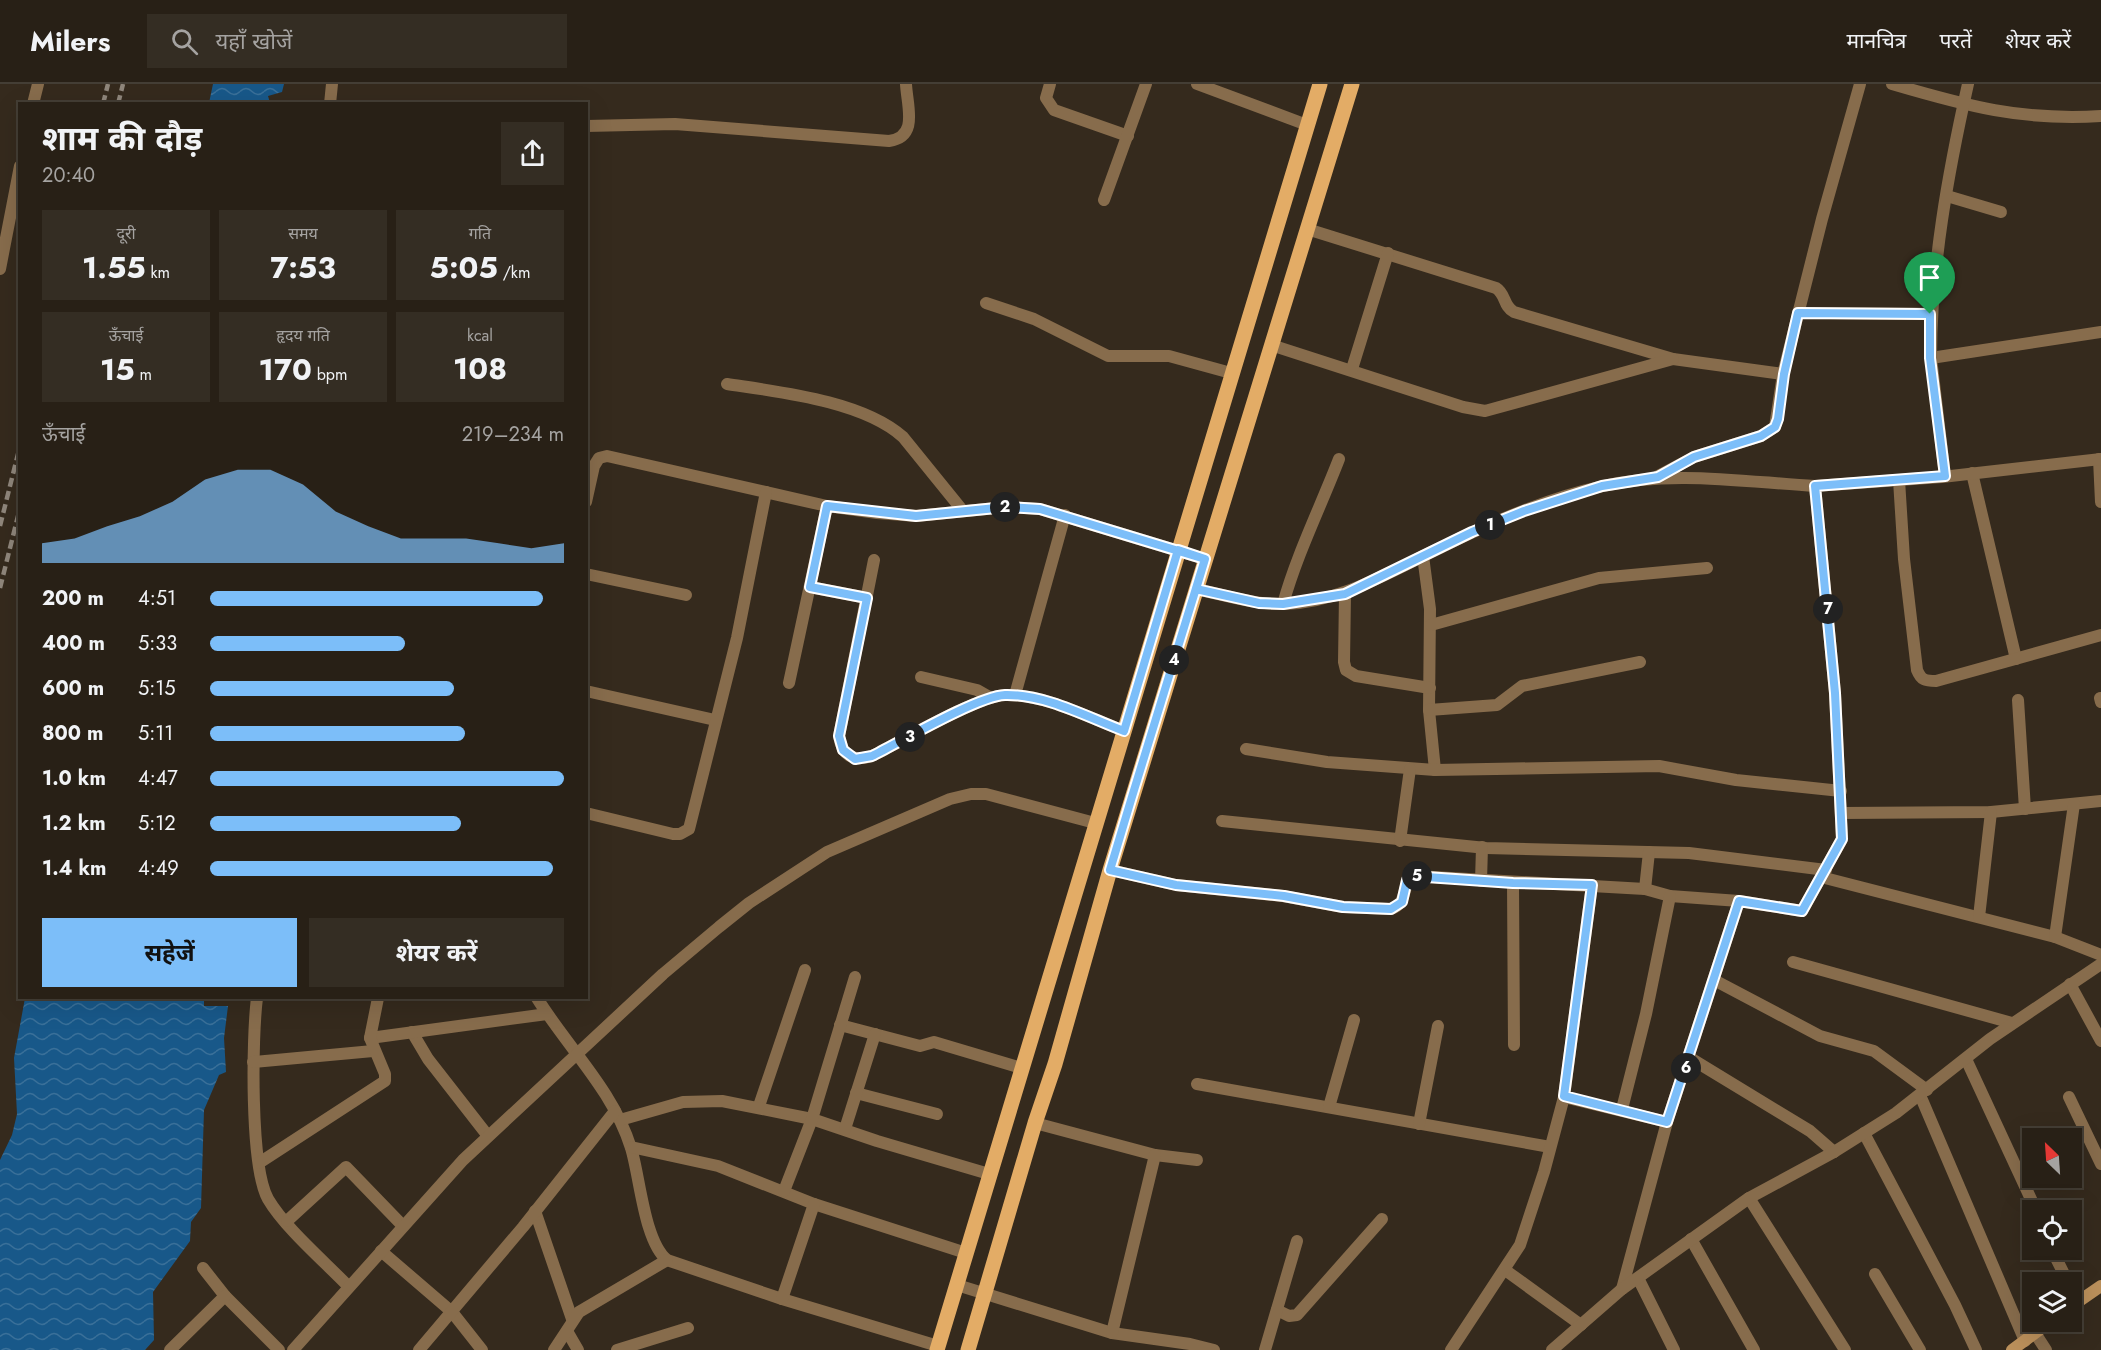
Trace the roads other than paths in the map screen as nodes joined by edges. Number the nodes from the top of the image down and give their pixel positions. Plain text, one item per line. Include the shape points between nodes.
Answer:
1 (38, 84) edge
2 (332, 84) edge
3 (906, 84) edge
4 (1050, 84) edge
5 (1146, 84) edge
6 (1197, 84) edge
7 (1320, 84) edge
8 (1352, 84) edge
9 (1860, 84) edge
10 (1892, 84) edge
11 (1968, 84) edge
12 (34, 102) edge
13 (330, 102) edge
14 (1964, 105) junction
15 (2101, 116) edge
16 (1307, 124) junction
17 (588, 126) edge
18 (1128, 136) junction
19 (18, 176) edge
20 (1947, 196) junction
21 (1104, 200) dead end
22 (2001, 212) dead end
23 (1307, 229) junction
24 (1388, 253) junction
25 (0, 269) edge
26 (986, 303) dead end
27 (1798, 313) junction
28 (1930, 314) junction
29 (2101, 332) edge
30 (1271, 345) junction
31 (1930, 358) junction
32 (1673, 359) junction
33 (1352, 369) junction
34 (1231, 373) junction
35 (1784, 374) junction
36 (727, 384) dead end
37 (1339, 459) dead end
38 (2100, 459) edge
39 (1972, 473) junction
40 (1945, 476) junction
41 (1658, 477) junction
42 (1899, 480) junction
43 (1815, 486) junction
44 (766, 492) junction
45 (588, 494) edge
46 (2101, 502) edge
47 (827, 506) junction
48 (963, 511) junction
49 (1065, 515) junction
50 (1178, 550) junction
51 (1423, 556) junction
52 (1205, 559) junction
53 (874, 560) dead end
54 (1707, 568) dead end
55 (588, 574) edge
56 (810, 587) junction
57 (1196, 589) junction
58 (1345, 594) junction
59 (686, 595) dead end
60 (867, 598) junction
61 (1283, 604) junction
62 (1431, 625) junction
63 (2101, 635) edge
64 (2016, 659) junction
65 (1640, 662) dead end
66 (921, 677) dead end
67 (789, 683) dead end
68 (1430, 688) junction
69 (588, 691) edge
70 (1015, 695) junction
71 (991, 698) junction
72 (2018, 700) dead end
73 (1429, 710) junction
74 (715, 720) junction
75 (1124, 731) junction
76 (1246, 749) dead end
77 (1410, 769) junction
78 (1435, 770) junction
79 (1841, 791) junction
80 (2101, 801) edge
81 (2073, 804) junction
82 (2025, 809) junction
83 (588, 813) edge
84 (1842, 813) junction
85 (1991, 813) junction
86 (1222, 821) dead end
87 (1095, 823) junction
88 (1400, 841) junction
89 (1482, 847) junction
90 (1649, 852) junction
91 (1110, 870) junction
92 (1823, 873) junction
93 (1481, 881) junction
94 (1513, 883) junction
95 (1592, 885) junction
96 (1645, 889) junction
97 (1670, 896) junction
98 (1739, 901) junction
99 (1979, 917) junction
100 (2055, 937) junction
101 (2101, 955) edge
102 (1792, 962) dead end
103 (2101, 964) edge
104 (805, 970) dead end
105 (855, 977) dead end
106 (1714, 980) junction
107 (2070, 984) junction
108 (257, 999) edge
109 (378, 999) edge
110 (538, 999) edge
111 (547, 1014) junction
112 (1354, 1020) dead end
113 (2012, 1023) junction
114 (840, 1025) junction
115 (1438, 1026) dead end
116 (412, 1032) junction
117 (875, 1034) junction
118 (370, 1038) junction
119 (2101, 1041) edge
120 (1514, 1045) dead end
121 (373, 1051) junction
122 (578, 1053) junction
123 (1690, 1058) junction
124 (1966, 1059) junction
125 (253, 1062) junction
126 (1021, 1068) junction
127 (1197, 1084) dead end
128 (856, 1093) junction
129 (1924, 1093) junction
130 (1564, 1096) junction
131 (2069, 1096) dead end
132 (759, 1106) junction
133 (1329, 1107) junction
134 (1622, 1109) junction
135 (937, 1114) dead end
136 (618, 1115) junction
137 (812, 1119) junction
138 (1667, 1122) junction
139 (1035, 1123) junction
140 (1419, 1124) junction
141 (845, 1129) junction
142 (1864, 1133) junction
143 (488, 1136) junction
144 (631, 1147) junction
145 (1550, 1147) junction
146 (1834, 1152) junction
147 (1155, 1155) junction
148 (1197, 1160) dead end
149 (259, 1163) junction
150 (2101, 1164) edge
151 (989, 1174) junction
152 (784, 1191) junction
153 (1749, 1198) junction
154 (2031, 1200) edge
155 (814, 1204) junction
156 (535, 1211) junction
157 (1382, 1219) dead end
158 (286, 1221) junction
159 (403, 1226) junction
160 (1691, 1239) junction
161 (1297, 1241) dead end
162 (381, 1251) junction
163 (966, 1253) junction
164 (667, 1260) junction
165 (203, 1268) dead end
166 (1505, 1270) junction
167 (1875, 1274) dead end
168 (1638, 1278) junction
169 (957, 1285) junction
170 (2101, 1286) edge
171 (349, 1287) junction
172 (1622, 1289) junction
173 (984, 1293) junction
174 (225, 1296) junction
175 (783, 1299) junction
176 (2082, 1299) edge
177 (1277, 1310) junction
178 (452, 1312) junction
179 (1581, 1324) junction
180 (570, 1325) junction
181 (688, 1328) dead end
182 (2037, 1332) edge
183 (1112, 1333) junction
184 (2030, 1337) junction
185 (1190, 1347) edge
186 (938, 1348) edge
187 (170, 1350) edge
188 (279, 1350) edge
189 (293, 1350) edge
190 (419, 1350) edge
191 (482, 1350) edge
192 (554, 1350) edge
193 (578, 1350) edge
194 (616, 1350) edge
195 (968, 1350) edge
196 (1214, 1350) edge
197 (1266, 1350) edge
198 (1451, 1350) edge
199 (1552, 1350) edge
200 (1674, 1350) edge
201 (1754, 1350) edge
202 (1845, 1350) edge
203 (1920, 1350) edge
204 (1976, 1350) edge
205 (2012, 1350) edge
206 (2046, 1350) edge

1 - 12 street
2 - 13 street
3 - 17 street via 909,125 900,139 889,141 675,124
4 - 18 street via 1046,98 1053,110
5 - 18 street
6 - 16 street
7 - 16 main road
8 - 23 main road
9 - 27 street
10 - 14 street
11 - 14 street
14 - 15 street via 2036,117
14 - 20 street
16 - 34 main road
18 - 21 street
19 - 25 street
20 - 22 street
20 - 28 street
23 - 24 street
23 - 30 main road
24 - 32 street via 1496,288 1507,308 1514,312
24 - 33 street
26 - 34 street via 1034,319 1108,356 1169,356
27 - 28 street
27 - 35 street
28 - 31 street
29 - 31 street
30 - 33 street
30 - 52 main road
31 - 40 street
32 - 33 street via 1485,411
32 - 35 street
34 - 50 main road
35 - 41 street via 1778,419 1769,432 1694,457
36 - 48 street via 804,396 893,429
37 - 61 street via 1313,526 1299,550
38 - 39 street
38 - 46 street
39 - 40 street
39 - 64 street
40 - 42 street
41 - 43 street
41 - 51 street via 1602,486 1562,498 1472,532
42 - 43 street
42 - 64 street via 1907,588 1920,677 1936,681
43 - 79 street
44 - 45 street via 603,456 594,466
44 - 47 street
44 - 74 street
47 - 48 street via 916,516
47 - 56 street
48 - 49 street via 1025,507
49 - 50 street
49 - 70 street
50 - 52 street
50 - 75 main road
51 - 58 street
51 - 62 street
52 - 57 main road
53 - 60 street
54 - 62 street via 1599,578
55 - 59 street
56 - 60 street
56 - 67 street
57 - 61 street via 1259,603
57 - 91 main road
58 - 61 street
58 - 68 street via 1346,670 1356,676
60 - 71 street via 839,736 846,754 855,759 872,756
62 - 68 street
63 - 64 street
65 - 73 street via 1522,686 1497,705
66 - 71 street via 977,690
68 - 73 street
69 - 74 street
70 - 71 street
70 - 75 street via 1034,698
72 - 82 street
73 - 78 street
74 - 83 street via 687,831 673,834
75 - 87 main road
76 - 77 street
77 - 78 street
77 - 88 street
78 - 79 street via 1659,766 1736,780
79 - 84 street
80 - 81 street
81 - 82 street
81 - 100 street
82 - 85 street
84 - 85 street
84 - 92 street via 1842,839
85 - 99 street
86 - 88 street
87 - 122 street via 986,794 950,799 902,818 827,852 748,903
87 - 126 main road
88 - 89 street
89 - 90 street
89 - 93 street
90 - 92 street via 1689,853
90 - 96 street
91 - 93 street via 1176,885 1284,896 1343,907 1391,909 1402,902 1407,880 1412,876
91 - 139 main road
92 - 98 street via 1802,911
92 - 99 street
93 - 94 street
94 - 95 street
94 - 120 street
95 - 96 street
95 - 130 street
96 - 97 street
97 - 98 street
97 - 134 street
98 - 106 street
99 - 100 street
100 - 101 street
102 - 113 street
103 - 107 street
104 - 132 street
105 - 114 street
106 - 123 street
106 - 129 street via 1820,1036 1874,1051
107 - 113 street
107 - 119 street
108 - 125 street
109 - 118 street
110 - 111 street
111 - 116 street
111 - 122 street
112 - 133 street
113 - 124 street
114 - 117 street
114 - 137 street
115 - 140 street
116 - 118 street
116 - 143 street via 428,1059
117 - 126 street via 920,1046 934,1042
117 - 128 street
118 - 121 street
121 - 125 street
121 - 149 street via 386,1076 382,1085
122 - 136 street
122 - 143 street
123 - 138 street
123 - 146 street via 1809,1131
124 - 129 street
124 - 154 street
125 - 149 street
126 - 151 main road
127 - 133 street
128 - 135 street
128 - 141 street
129 - 142 street
129 - 184 street
130 - 134 street
130 - 145 street
131 - 150 street
132 - 136 street via 702,1100
132 - 137 street
133 - 140 street
134 - 138 street
136 - 144 street
136 - 156 street
137 - 141 street
137 - 152 street
138 - 172 street
139 - 147 street
139 - 173 main road
140 - 145 street
141 - 151 street
142 - 146 street
142 - 204 street
143 - 159 street
144 - 152 street via 718,1166
144 - 164 street via 653,1238
145 - 166 street via 1520,1245
146 - 153 street
147 - 148 street
147 - 183 street
149 - 158 street via 264,1190
151 - 163 main road
152 - 155 street
153 - 160 street
153 - 202 street
155 - 163 street
155 - 175 street
156 - 178 street
156 - 180 street
157 - 177 street via 1297,1315
158 - 159 street via 345,1167
158 - 171 street
159 - 162 street
160 - 168 street
160 - 201 street
161 - 177 street
162 - 171 street
162 - 178 street
163 - 169 main road
164 - 175 street
164 - 180 street via 587,1306
165 - 174 street
166 - 179 street
166 - 198 street
167 - 203 street
168 - 172 street
168 - 200 street
169 - 173 street
169 - 186 main road
170 - 176 street
171 - 189 street
172 - 179 street
173 - 183 street
173 - 195 main road
174 - 187 street
174 - 188 street
175 - 186 street
177 - 197 street
178 - 190 street
178 - 191 street
179 - 199 street
180 - 192 street
180 - 193 street
181 - 194 street
182 - 184 street
183 - 185 street
184 - 205 street
184 - 206 street
185 - 196 street

